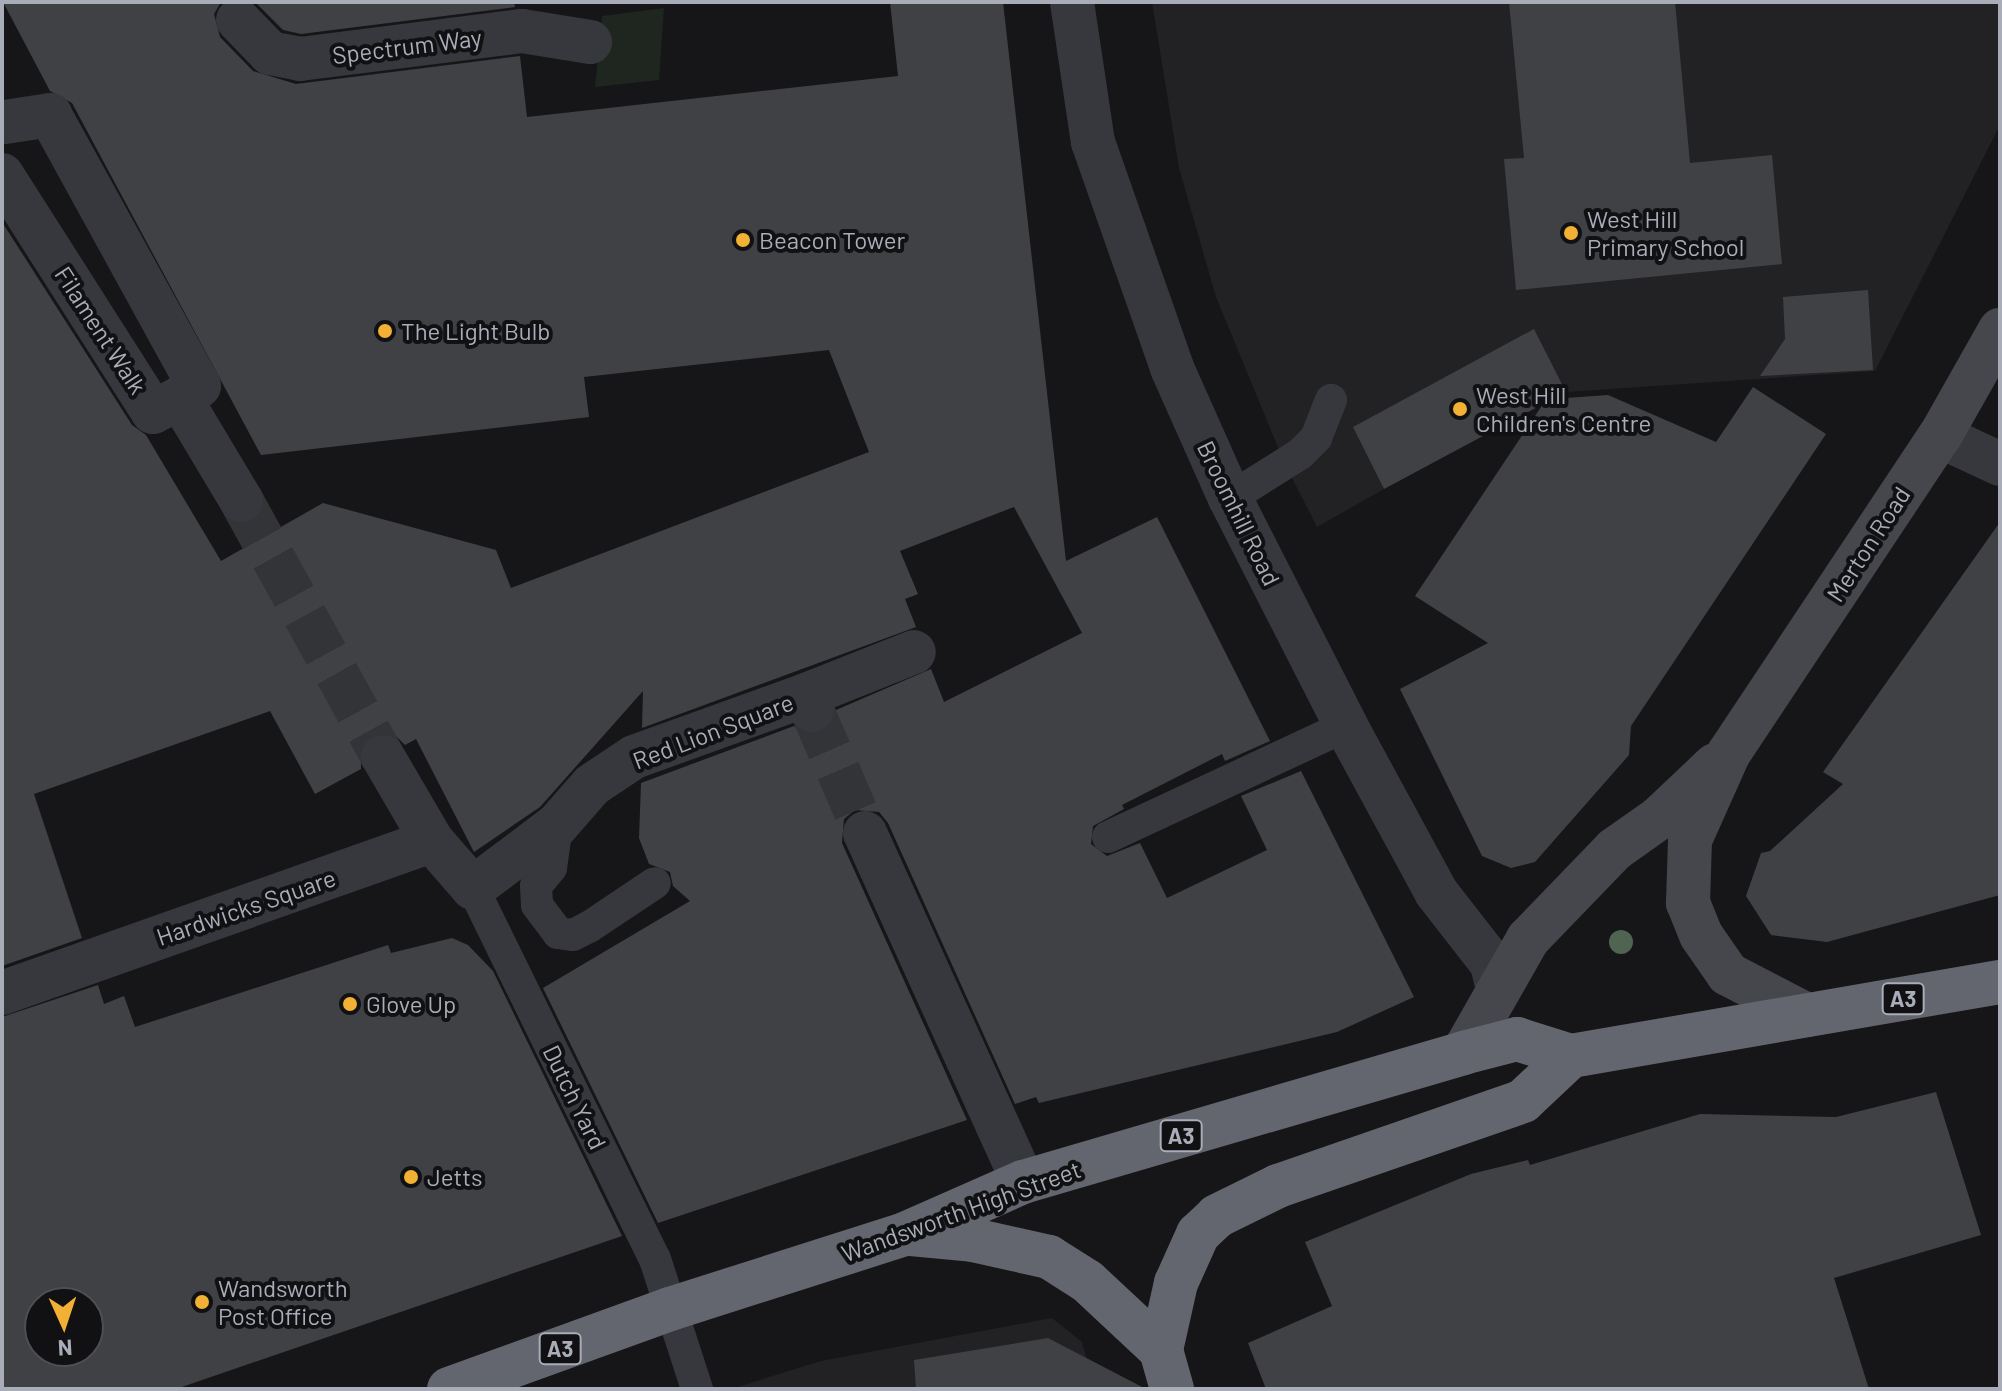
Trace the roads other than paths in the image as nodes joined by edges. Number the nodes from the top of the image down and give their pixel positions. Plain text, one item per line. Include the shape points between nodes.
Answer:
1 (1072, 2) edge
2 (238, 20) dead end
3 (590, 42) dead end
4 (12, 115) edge
5 (2, 175) edge
6 (92, 194) junction
7 (33, 224) junction
8 (2000, 330) edge
9 (180, 398) junction
10 (1331, 400) dead end
11 (1940, 436) junction
12 (2000, 464) edge
13 (1230, 498) junction
14 (241, 500) tunnel mouth
15 (914, 652) dead end
16 (1346, 726) junction
17 (1729, 753) junction
18 (383, 757) tunnel mouth
19 (557, 825) junction
20 (865, 833) tunnel mouth
21 (1108, 837) dead end
22 (432, 841) junction
23 (655, 883) dead end
24 (473, 888) junction
25 (2000, 982) edge
26 (1497, 986) junction
27 (4, 992) edge
28 (1807, 1015) junction
29 (1463, 1053) junction
30 (1571, 1056) junction
31 (1023, 1182) junction
32 (905, 1234) junction
33 (670, 1309) junction
34 (1166, 1369) edge
35 (449, 1389) edge
36 (697, 1389) edge

1 - 13 street, Broomhill Road via 1093,142 1172,368
2 - 3 street, Spectrum Way via 270,53 300,59 522,31
4 - 6 street, Filament Walk via 50,115
5 - 7 street, Filament Walk
6 - 7 street
6 - 9 street, Filament Walk via 199,386
7 - 9 street, Filament Walk via 153,412
8 - 11 street, Merton Road
9 - 14 street, Filament Walk
10 - 13 lane via 1316,438 1300,454
11 - 12 street
11 - 17 street, Merton Road
13 - 16 street, Broomhill Road
15 - 19 street, Red Lion Square via 809,702 634,757 592,785
16 - 21 lane
16 - 26 street, Broomhill Road via 1436,892 1492,964
17 - 26 street, Merton Road via 1570,892 1528,939
17 - 28 street, Merton Road via 1690,840 1688,903 1701,935 1728,974
18 - 22 street
19 - 23 lane via 551,868 536,886 537,905 558,933 573,935 589,927
19 - 24 street, Red Lion Square
20 - 31 street
22 - 24 street
22 - 27 street, Hardwicks Square
24 - 33 lane, Dutch Yard via 655,1259
25 - 28 highway, A3
26 - 29 street, Merton Road via 1483,1023
28 - 30 highway, Wandsworth High Street / A3
29 - 30 highway, Wandsworth High Street / A3 via 1517,1039
29 - 31 highway, Wandsworth High Street / A3
30 - 34 highway, A3 via 1523,1101 1278,1186 1217,1216 1198,1234 1176,1283
31 - 32 highway, Wandsworth High Street / A3
32 - 33 highway, Wandsworth High Street / A3
32 - 34 highway, A3 via 973,1240 1049,1257 1087,1281
33 - 35 highway, Wandsworth High Street / A3
33 - 36 lane, Dutch Yard

